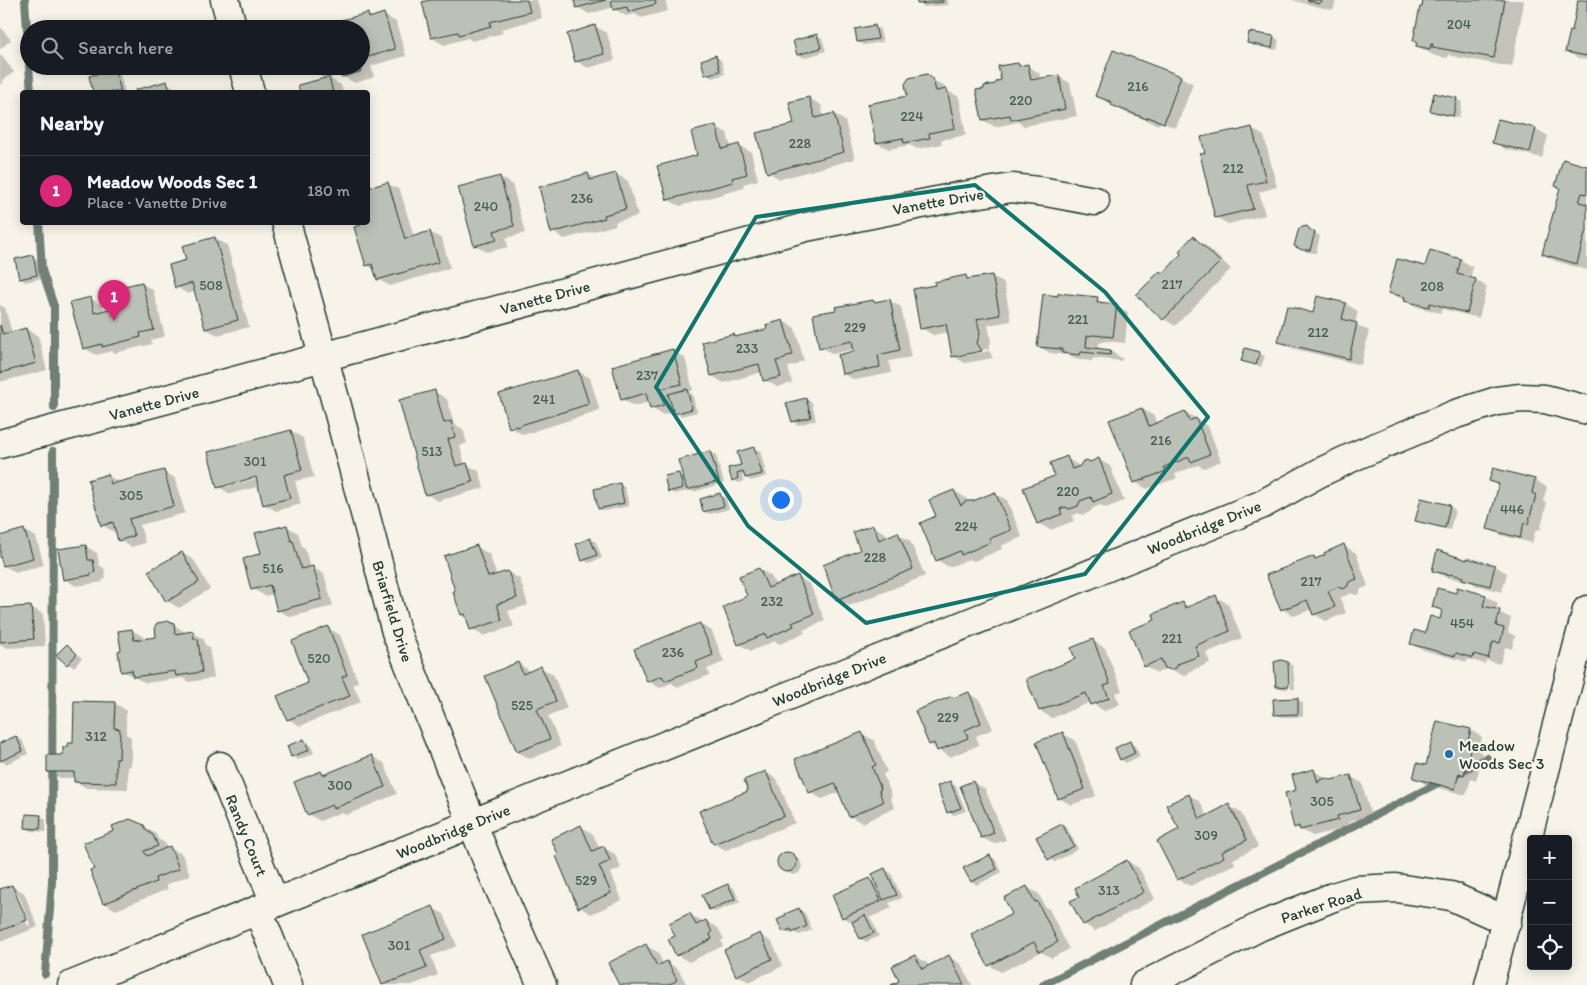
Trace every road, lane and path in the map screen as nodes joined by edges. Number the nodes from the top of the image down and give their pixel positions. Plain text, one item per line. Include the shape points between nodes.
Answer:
1 (225, 0) edge
2 (231, 20) edge
3 (245, 75) edge
4 (249, 90) edge
5 (1095, 201) dead end
6 (287, 225) edge
7 (322, 358) junction
8 (1587, 410) edge
9 (0, 444) edge
10 (1587, 610) edge
11 (220, 766) dead end
12 (472, 823) junction
13 (266, 907) junction
14 (1507, 921) junction
15 (72, 985) edge
16 (288, 985) edge
17 (542, 985) edge
18 (1144, 985) edge
19 (1489, 985) edge

1 - 2 street
3 - 4 street
5 - 7 street, Vanette Drive via 1012,188 806,227
6 - 7 street, Briarfield Drive
7 - 9 street, Vanette Drive
7 - 12 street, Briarfield Drive via 396,632
8 - 12 street, Woodbridge Drive via 1545,399 1520,398 1497,401 1456,414 1357,455 1260,505
10 - 14 street
11 - 13 street, Randy Court
12 - 13 street, Woodbridge Drive
12 - 17 street, Briarfield Drive
13 - 15 street, Woodbridge Drive
13 - 16 street, Randy Court
14 - 18 street, Parker Road via 1451,896 1396,888 1356,890 1260,926
14 - 19 street

